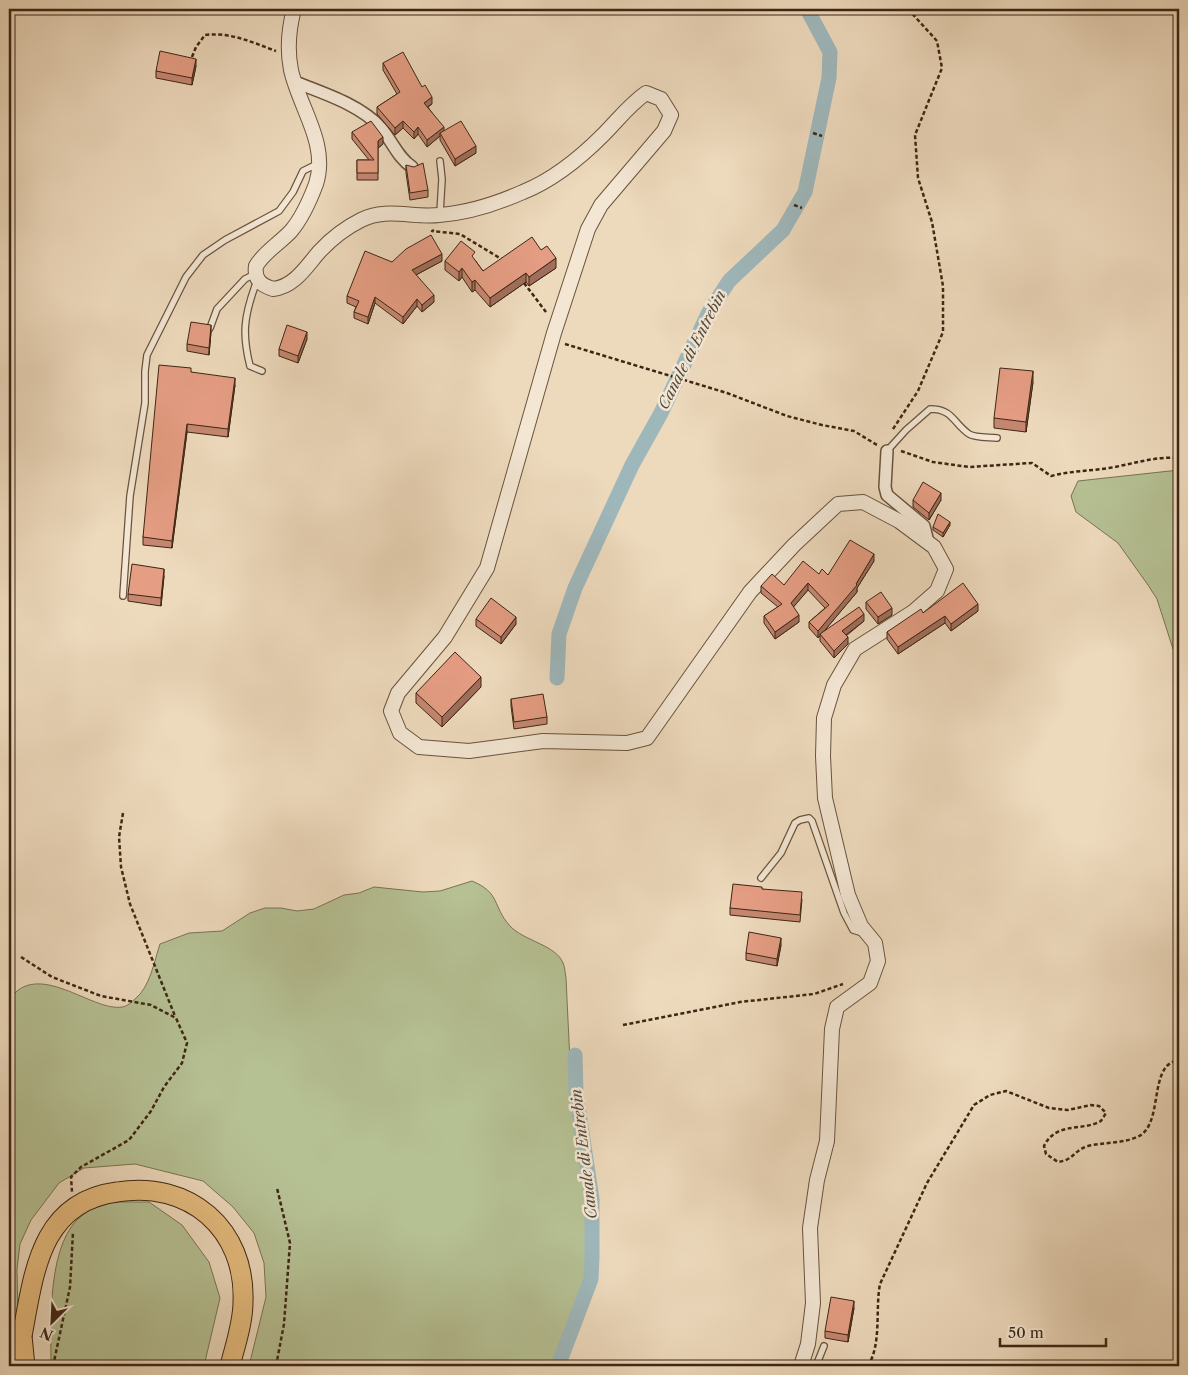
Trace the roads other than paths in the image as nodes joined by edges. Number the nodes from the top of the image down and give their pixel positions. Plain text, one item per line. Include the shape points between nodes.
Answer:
1 (294, 9) edge
2 (295, 82) junction
3 (440, 161) dead end
4 (319, 162) junction
5 (412, 167) edge
6 (439, 222) junction
7 (258, 279) junction
8 (210, 328) edge
9 (262, 371) dead end
10 (997, 438) dead end
11 (887, 451) joint
12 (928, 542) junction
13 (123, 596) dead end
14 (761, 878) dead end
15 (868, 934) junction
16 (824, 1346) dead end
17 (25, 1366) edge
18 (230, 1366) edge
19 (801, 1366) edge
20 (816, 1366) edge

1 - 2 street via 289,53
2 - 4 street via 315,138
2 - 5 street via 358,110 380,127
3 - 6 lane
4 - 7 street via 315,184 303,213 291,230 259,260
4 - 13 lane via 303,171 279,211 203,255 186,277 147,355 145,404 130,496
6 - 7 street via 394,213 378,214 348,226 289,284 273,289
6 - 12 street via 523,192 553,176 580,157 632,103 646,93 661,99 671,115 664,131 601,205 588,229 554,333 487,568 445,637 394,702 391,711 400,733 419,747 469,750 543,741 627,743 647,738 750,592 838,504 863,502
7 - 8 lane via 245,280 217,309
7 - 9 lane via 248,308 244,339 250,366
10 - 11 lane via 970,435 952,416 940,409 930,409
11 - 12 street via 885,487 888,496 924,526
12 - 15 street via 946,569 937,591 912,612 855,649 834,685 824,718 825,798 848,895 861,926
14 - 15 lane via 781,853 796,823 808,818 812,821 844,913 854,930
15 - 19 street via 875,943 878,961 870,983 837,1007 832,1029 827,1141 810,1228 813,1302 808,1344
16 - 20 lane
17 - 18 main road, bridge via 22,1336 36,1263 50,1233 69,1213 99,1194 135,1189 170,1193 202,1208 226,1235 241,1267 243,1303

